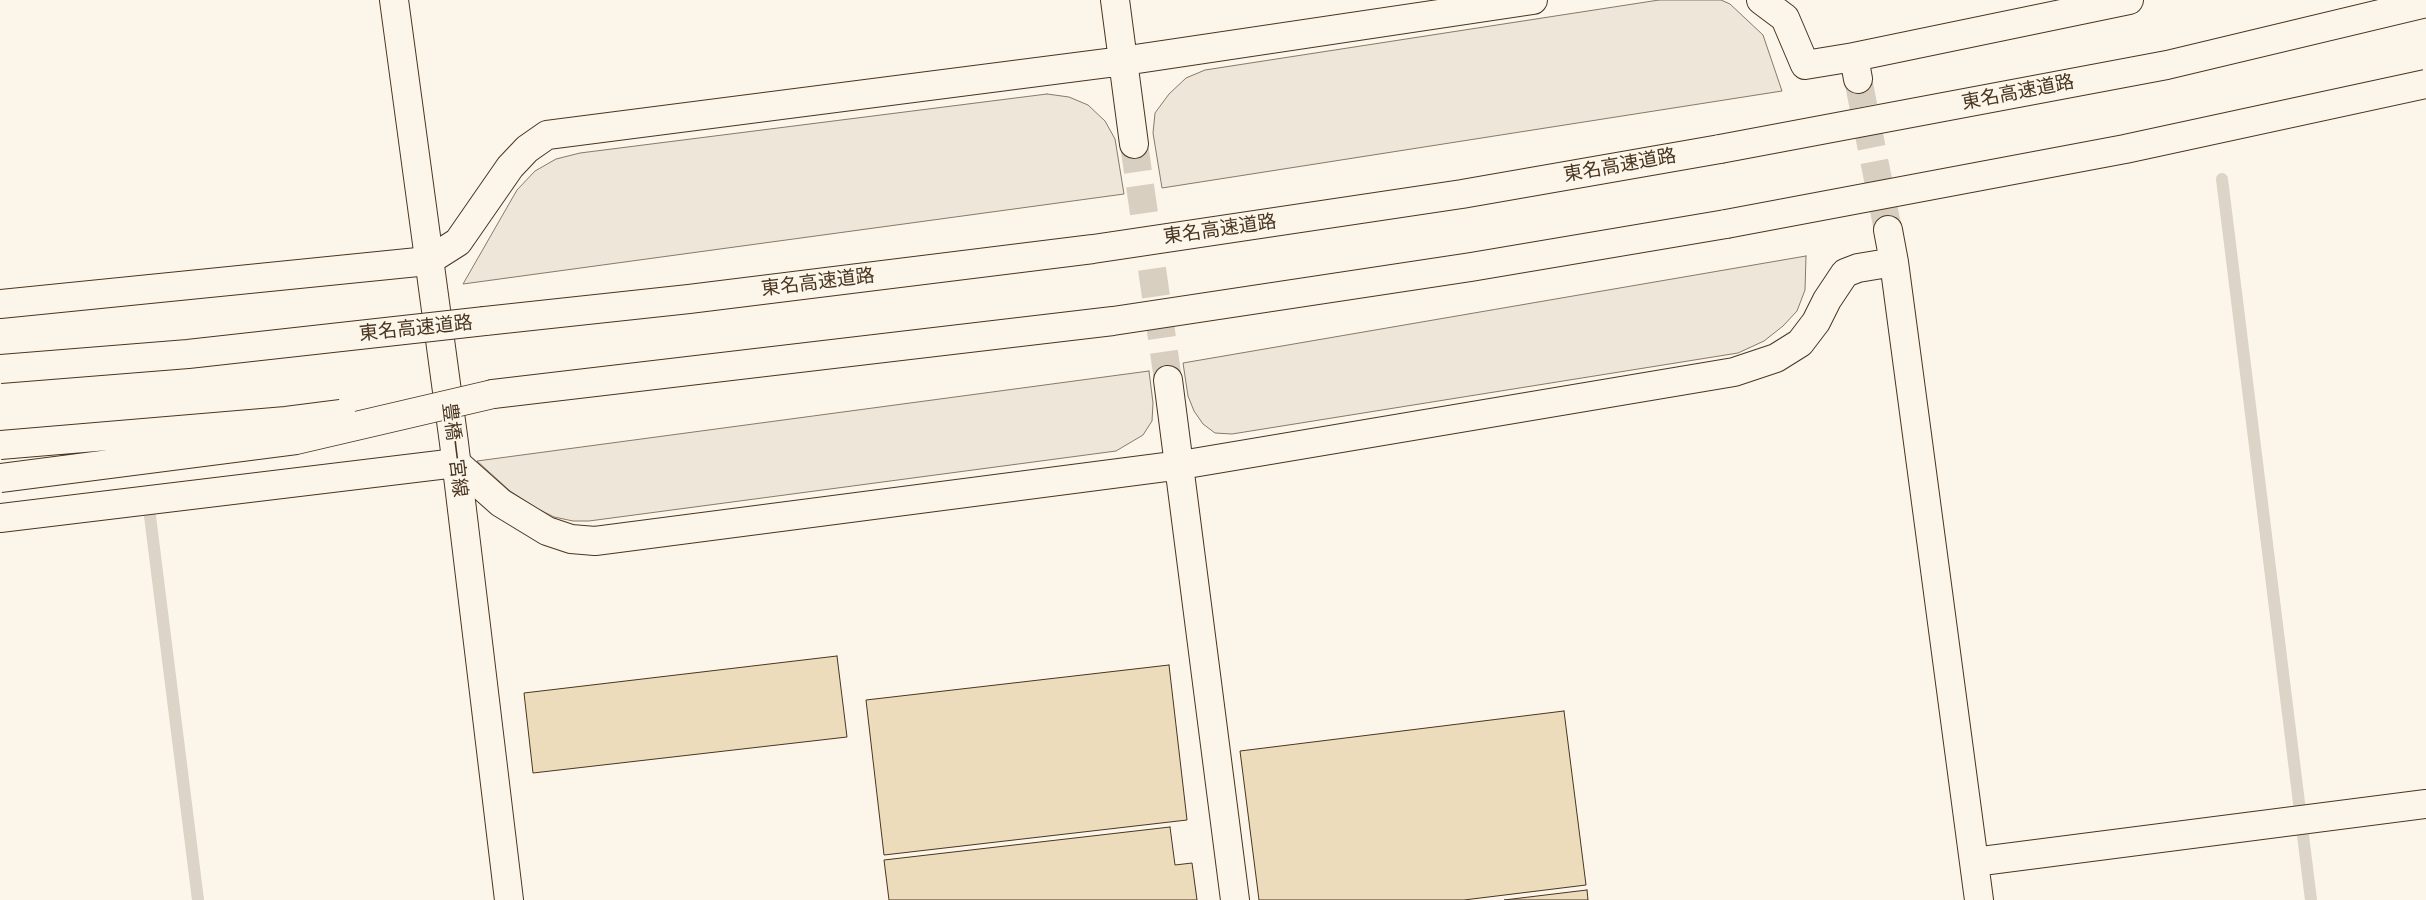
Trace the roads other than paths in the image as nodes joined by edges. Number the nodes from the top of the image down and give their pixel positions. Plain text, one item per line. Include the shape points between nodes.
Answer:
1 (394, 0) edge
2 (1115, 0) edge
3 (1533, 0) edge
4 (1761, 0) edge
5 (2128, 0) edge
6 (2426, 3) edge
7 (1784, 9) edge
8 (1123, 61) junction
9 (2426, 84) edge
10 (1134, 144) tunnel mouth
11 (1888, 230) tunnel mouth
12 (428, 261) junction
13 (1894, 262) junction
14 (0, 304) edge
15 (0, 370) edge
16 (1168, 380) tunnel mouth
17 (493, 394) junction
18 (0, 445) edge
19 (456, 463) junction
20 (1181, 465) junction
21 (0, 478) edge
22 (0, 518) edge
23 (2426, 804) edge
24 (1974, 862) junction
25 (509, 900) edge
26 (1235, 900) edge
27 (1979, 900) edge

1 - 12 main road, 豊橋一宮線
2 - 8 main road
3 - 8 main road
4 - 7 main road
5 - 7 main road via 1856,68 1805,65
6 - 15 main road, 東名高速道路, bridge via 2167,65 1462,194 1093,249 689,300 188,354
8 - 10 main road
8 - 12 main road via 547,135 510,167 458,242
9 - 17 main road, bridge via 2125,149 1726,224 1471,266 1113,322
11 - 13 main road
12 - 14 main road
12 - 19 main road, 豊橋一宮線
13 - 20 main road via 1845,273 1800,343 1776,358 1734,372
13 - 24 main road
16 - 20 main road
17 - 18 main road, bridge via 286,421
17 - 21 main road, bridge via 296,440
19 - 20 main road via 501,503 547,531 571,539 595,541
19 - 22 main road
19 - 25 main road, 豊橋一宮線
20 - 26 main road
23 - 24 main road
24 - 27 main road

